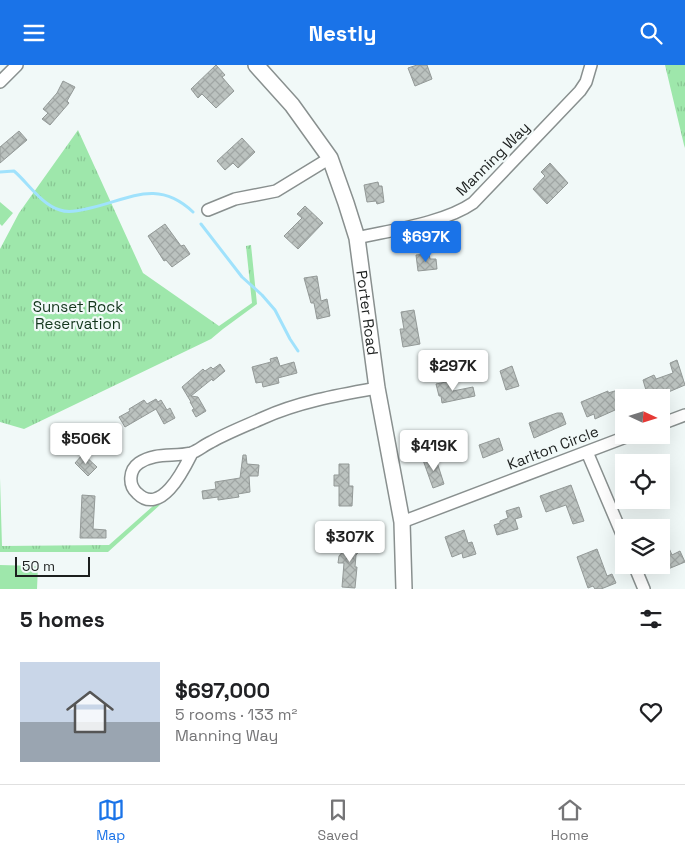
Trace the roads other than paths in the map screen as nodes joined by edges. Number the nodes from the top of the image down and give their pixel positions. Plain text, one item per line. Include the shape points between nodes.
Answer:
1 (17, 65) edge
2 (256, 65) edge
3 (591, 65) edge
4 (0, 82) edge
5 (330, 158) junction
6 (208, 210) dead end
7 (357, 238) junction
8 (377, 388) junction
9 (685, 415) edge
10 (670, 420) edge
11 (615, 441) edge
12 (587, 452) junction
13 (192, 453) junction
14 (615, 519) edge
15 (402, 522) junction
16 (638, 574) edge
17 (404, 589) edge
18 (644, 589) edge

1 - 4 street
2 - 5 street, Porter Road via 292,105
3 - 7 street, Manning Way via 580,91 473,203 442,218
5 - 6 street via 276,191 235,199
5 - 7 street, Porter Road
7 - 8 street, Porter Road
8 - 13 street via 290,408 230,432
8 - 15 street, Porter Road
9 - 10 street
11 - 12 street, Karlton Circle
12 - 14 street
12 - 15 street, Karlton Circle
13 - 13 street via 181,475 166,493 148,499 134,490 131,477 140,463 157,456
15 - 17 street, Porter Road
16 - 18 street

